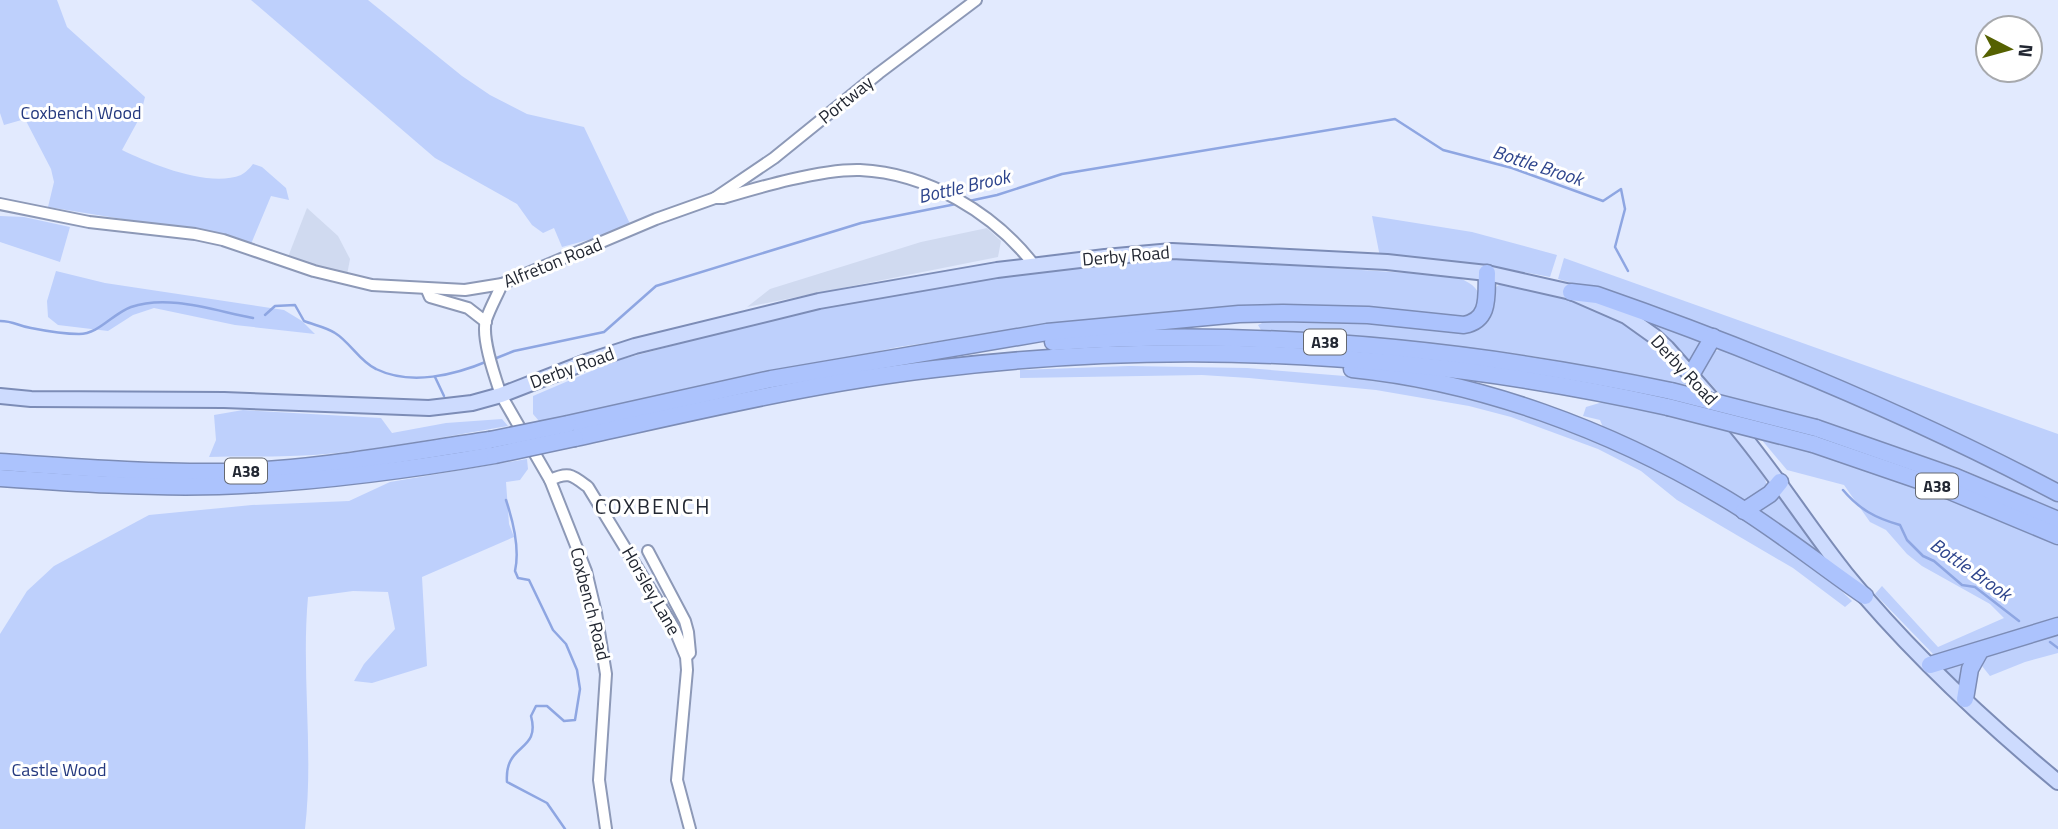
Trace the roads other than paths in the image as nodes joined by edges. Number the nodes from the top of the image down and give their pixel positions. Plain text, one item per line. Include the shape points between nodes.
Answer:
1 (976, 0) edge
2 (715, 198) junction
3 (0, 204) edge
4 (1034, 265) junction
5 (1487, 273) junction
6 (502, 284) junction
7 (427, 290) junction
8 (1571, 292) junction
9 (486, 322) junction
10 (1713, 337) junction
11 (977, 346) junction
12 (1088, 355) junction
13 (1691, 375) junction
14 (501, 395) junction
15 (0, 396) edge
16 (1669, 399) junction
17 (571, 431) junction
18 (1815, 436) junction
19 (493, 447) junction
20 (0, 462) edge
21 (0, 478) edge
22 (550, 480) junction
23 (1780, 482) junction
24 (2058, 493) edge
25 (1744, 511) junction
26 (2058, 520) edge
27 (2058, 536) edge
28 (648, 551) dead end
29 (1865, 596) junction
30 (2058, 626) edge
31 (1980, 651) junction
32 (686, 657) junction
33 (1930, 665) junction
34 (1965, 699) junction
35 (2058, 782) edge
36 (606, 829) edge
37 (690, 829) edge

1 - 2 street, Portway via 774,158
2 - 4 street, Alfreton Road via 823,174 859,170 892,174 936,189 968,207 1013,240
2 - 6 street, Alfreton Road
3 - 7 street, Alfreton Road via 89,222 214,238 363,283
4 - 5 main road, Derby Road via 1183,252 1387,262
4 - 14 main road, Derby Road via 947,277 717,325 610,354
5 - 8 main road, Derby Road
5 - 11 highway via 1483,314 1464,325 1331,313 1239,314 1047,332
6 - 7 street, Alfreton Road
6 - 9 street
7 - 9 street via 430,297 468,308
8 - 10 highway via 1597,295
8 - 13 main road, Derby Road via 1626,316 1667,348
9 - 14 street, Coxbench Road
10 - 13 highway
10 - 24 highway via 1873,403
11 - 16 highway, A38 via 1135,338 1304,340 1492,359
11 - 17 highway, A38 via 771,379
12 - 16 highway, A38 via 1256,354 1392,362
12 - 17 highway, A38 via 880,376
12 - 25 highway via 1304,365 1432,382 1512,403 1595,433
13 - 23 main road, Derby Road
14 - 15 main road, Derby Road via 429,408
14 - 22 street, Coxbench Road
16 - 18 highway, A38, bridge
17 - 19 highway, A38, bridge
18 - 26 highway, A38 via 1956,477
18 - 27 highway, A38
19 - 20 highway, A38 via 226,472
19 - 21 highway, A38 via 379,473 249,484 116,485
22 - 32 street, Horsley Lane via 570,475 588,487 674,628
22 - 36 street, Coxbench Road via 586,571 604,653 607,693 599,780
23 - 25 highway
23 - 29 main road, Derby Road
25 - 29 highway
28 - 32 street via 685,621 690,653
29 - 33 main road, Derby Road
30 - 31 highway
31 - 33 highway
31 - 34 highway via 1970,669
32 - 37 street, Horsley Lane via 677,780
33 - 34 main road, Derby Road
34 - 35 main road, Derby Road

